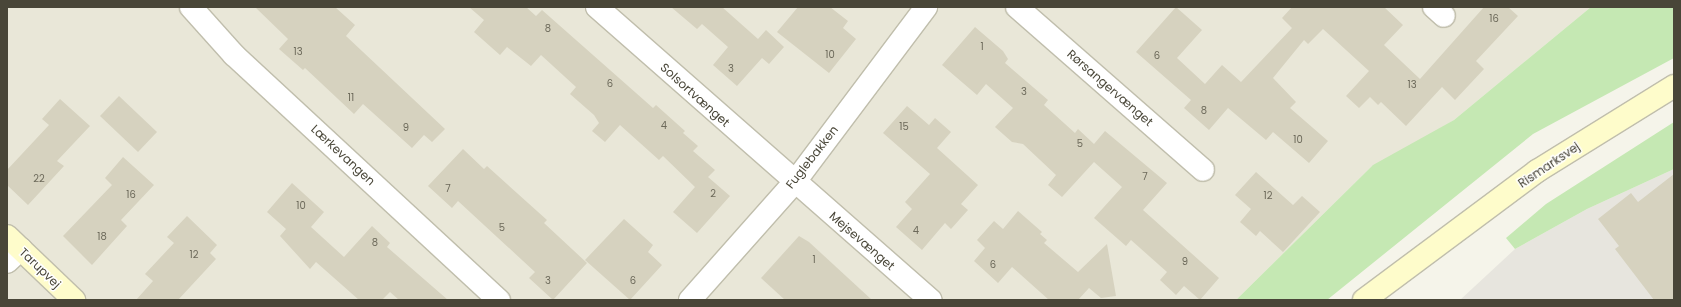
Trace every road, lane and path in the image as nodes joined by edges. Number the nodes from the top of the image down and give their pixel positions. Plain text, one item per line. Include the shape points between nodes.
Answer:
1 (191, 7) edge
2 (597, 7) edge
3 (926, 7) edge
4 (1017, 7) edge
5 (1674, 86) edge
6 (1203, 170) dead end
7 (794, 183) junction
8 (12, 249) edge
9 (1430, 254) junction
10 (74, 300) edge
11 (499, 300) edge
12 (690, 300) edge
13 (931, 300) edge
14 (1364, 300) edge
15 (1382, 300) edge

1 - 11 street, Lærkevangen via 234,55
2 - 7 street, Solsortvænget
3 - 7 street, Fuglebakken
4 - 6 street, Rørsangervænget
5 - 9 main road, Rismarksvej via 1537,171
7 - 12 street, Fuglebakken
7 - 13 street, Mejsevænget
8 - 10 main road, Tarupvej
9 - 14 main road, Rismarksvej
9 - 15 main road, Rismarksvej

